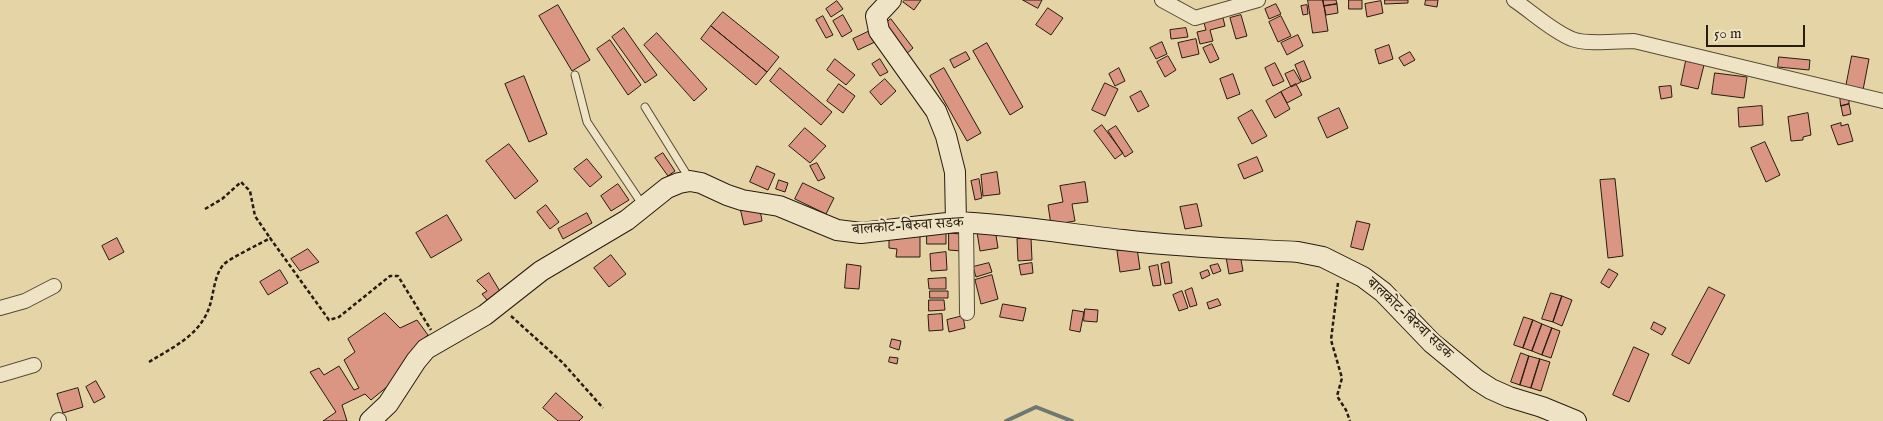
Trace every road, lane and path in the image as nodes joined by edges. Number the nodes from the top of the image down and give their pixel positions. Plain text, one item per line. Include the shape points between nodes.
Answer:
1 (891, 0) edge
2 (1162, 0) edge
3 (1258, 0) edge
4 (1514, 0) edge
5 (576, 76) dead end
6 (1883, 100) edge
7 (645, 108) dead end
8 (690, 180) junction
9 (644, 207) junction
10 (205, 209) dead end
11 (961, 222) junction
12 (270, 238) junction
13 (1341, 266) junction
14 (54, 286) dead end
15 (499, 305) junction
16 (0, 308) edge
17 (967, 313) dead end
18 (438, 342) junction
19 (149, 362) dead end
20 (34, 365) dead end
21 (0, 375) edge
22 (603, 408) dead end
23 (370, 421) edge
24 (1350, 421) edge
25 (1576, 421) edge

1 - 11 main road via 876,16 879,31 936,111 955,172
2 - 3 street via 1195,18
4 - 6 street via 1574,40 1634,41
5 - 9 lane via 587,122
7 - 8 lane
8 - 9 main road via 667,188
8 - 11 main road, बालकोट-बिरुवा सडक via 742,200 779,206 845,232
9 - 15 main road via 541,271
10 - 12 path via 241,182 250,191 255,216
11 - 13 main road, बालकोट-बिरुवा सडक via 1124,240 1298,252 1323,257
11 - 17 street
12 - 18 path via 328,320 339,317 390,276 398,276
12 - 19 path via 224,264 202,322 189,338
13 - 24 path via 1330,340 1342,378 1338,396
13 - 25 main road, बालकोट-बिरुवा सडक via 1383,292 1432,343 1477,380 1509,397
14 - 16 street via 25,301
15 - 18 main road
15 - 22 path via 563,363
18 - 23 main road via 426,349 388,404
20 - 21 street

